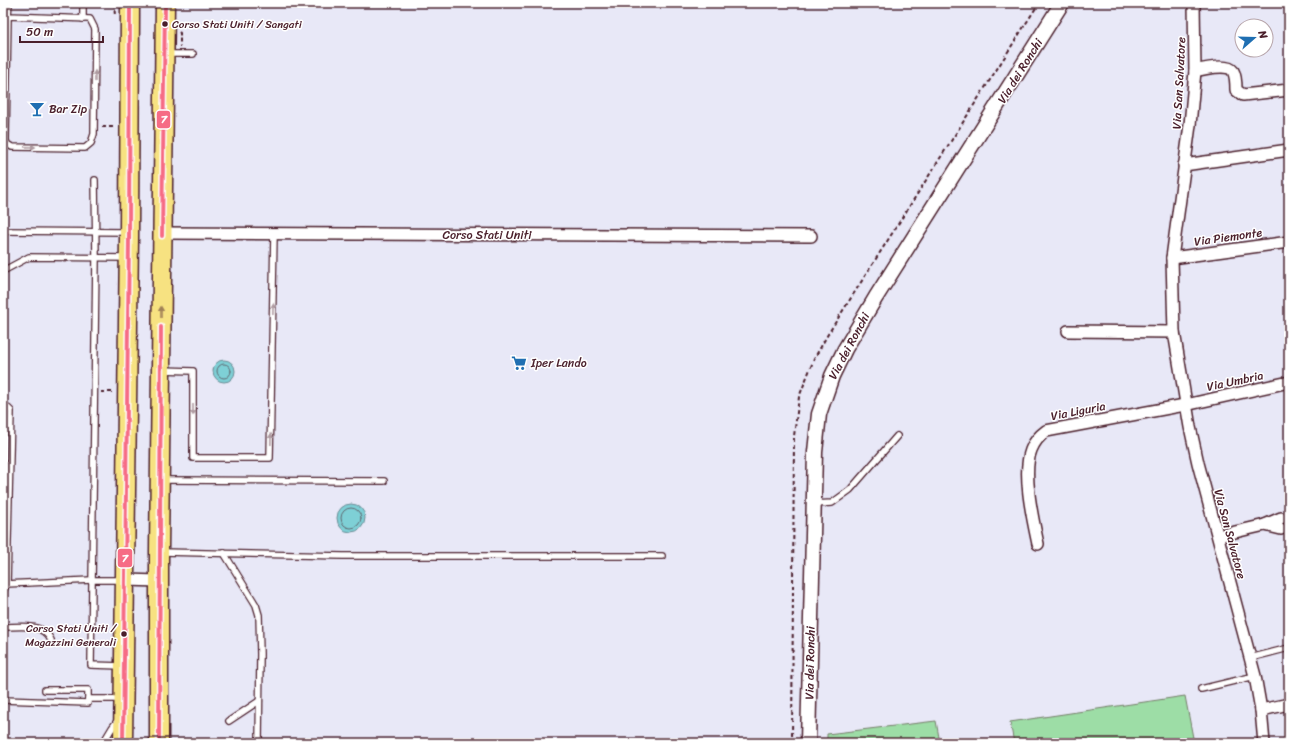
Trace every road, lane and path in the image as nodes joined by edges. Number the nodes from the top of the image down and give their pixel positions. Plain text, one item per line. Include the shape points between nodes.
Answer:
1 (9, 3) edge
2 (83, 3) edge
3 (114, 3) edge
4 (130, 3) edge
5 (165, 3) edge
6 (1039, 3) edge
7 (1062, 3) edge
8 (1194, 3) edge
9 (114, 15) dead end
10 (8, 16) junction
11 (83, 19) junction
12 (164, 54) junction
13 (193, 54) dead end
14 (1194, 71) junction
15 (1289, 90) edge
16 (94, 127) junction
17 (119, 127) dead end
18 (1289, 150) edge
19 (1184, 165) junction
20 (95, 180) dead end
21 (3, 231) edge
22 (96, 232) junction
23 (129, 232) junction
24 (162, 233) junction
25 (274, 234) junction
26 (812, 236) dead end
27 (1289, 242) edge
28 (96, 258) junction
29 (129, 258) junction
30 (1172, 258) junction
31 (3, 271) edge
32 (1068, 331) dead end
33 (1174, 332) junction
34 (161, 370) junction
35 (1289, 382) edge
36 (94, 392) junction
37 (116, 392) dead end
38 (3, 404) edge
39 (1186, 405) junction
40 (897, 436) dead end
41 (160, 480) junction
42 (384, 481) dead end
43 (814, 504) junction
44 (1281, 524) dead end
45 (1218, 536) junction
46 (1038, 544) dead end
47 (159, 552) junction
48 (224, 553) junction
49 (662, 556) dead end
50 (92, 580) junction
51 (126, 580) junction
52 (159, 581) junction
53 (5, 584) edge
54 (3, 591) edge
55 (3, 627) edge
56 (50, 640) dead end
57 (1289, 648) edge
58 (1250, 658) junction
59 (124, 666) junction
60 (1255, 676) junction
61 (1201, 689) dead end
62 (45, 690) dead end
63 (88, 699) junction
64 (3, 700) edge
65 (259, 701) junction
66 (1289, 704) edge
67 (123, 706) junction
68 (1261, 710) junction
69 (229, 721) dead end
70 (103, 743) edge
71 (123, 743) edge
72 (159, 743) edge
73 (259, 743) edge
74 (792, 743) edge
75 (808, 743) edge
76 (1264, 743) edge

1 - 10 lane
2 - 11 lane
3 - 9 path
4 - 23 main road
5 - 12 main road
6 - 74 path via 828,334 814,359 800,397 794,436
7 - 43 street, Via dei Ronchi via 876,297 835,369 819,414 814,452
8 - 14 street, Via San Salvatore
10 - 11 lane
10 -> 16 lane via 7,144 12,147 85,148 91,143
16 -> 11 lane via 95,29 90,19
12 - 13 lane
12 - 24 main road
14 - 15 street via 1223,66 1231,69 1234,72 1236,90 1242,95
14 - 19 street, Via San Salvatore
16 - 17 path
18 - 19 street
19 - 30 street, Via San Salvatore
20 - 22 lane
21 - 22 lane
22 - 23 lane
22 - 28 lane
23 - 29 main road
24 - 25 street, Corso Stati Uniti
34 -> 24 main road
25 - 26 street, Corso Stati Uniti
34 -> 25 lane via 193,371 193,458 270,458
27 - 30 street, Via Piemonte
28 - 29 lane
28 - 31 lane via 29,257
28 - 36 lane
29 - 51 main road
30 - 33 street, Via San Salvatore
32 - 33 street
33 - 39 street, Via San Salvatore
34 - 41 main road
35 - 39 street, Via Umbria
36 - 37 path
36 - 50 lane
38 - 53 lane via 11,411
39 - 45 street, Via San Salvatore via 1198,463
39 - 46 street, Via Liguria via 1053,429 1037,438 1030,451 1028,464 1029,497
40 - 43 lane via 850,490 832,503
41 - 42 lane
41 - 47 main road
43 - 75 street, Via dei Ronchi
44 - 45 street via 1265,525
45 - 58 street, Via San Salvatore
47 - 48 lane
47 - 52 main road
48 - 49 lane via 343,556
48 - 65 lane via 259,615
50 - 51 lane
50 - 53 lane
50 - 59 lane via 91,665
51 - 52 street
51 - 59 main road
52 - 72 main road
53 - 54 lane
55 - 56 lane via 42,629
57 - 58 lane
58 - 60 street, Via San Salvatore
59 - 67 main road
60 - 61 lane
60 - 68 street, Via San Salvatore
62 - 63 lane via 88,690
63 - 64 lane via 88,704
63 - 67 lane
65 - 69 lane
65 - 73 lane
66 - 68 street
67 - 70 lane
67 - 71 main road
68 - 76 street, Via San Salvatore

